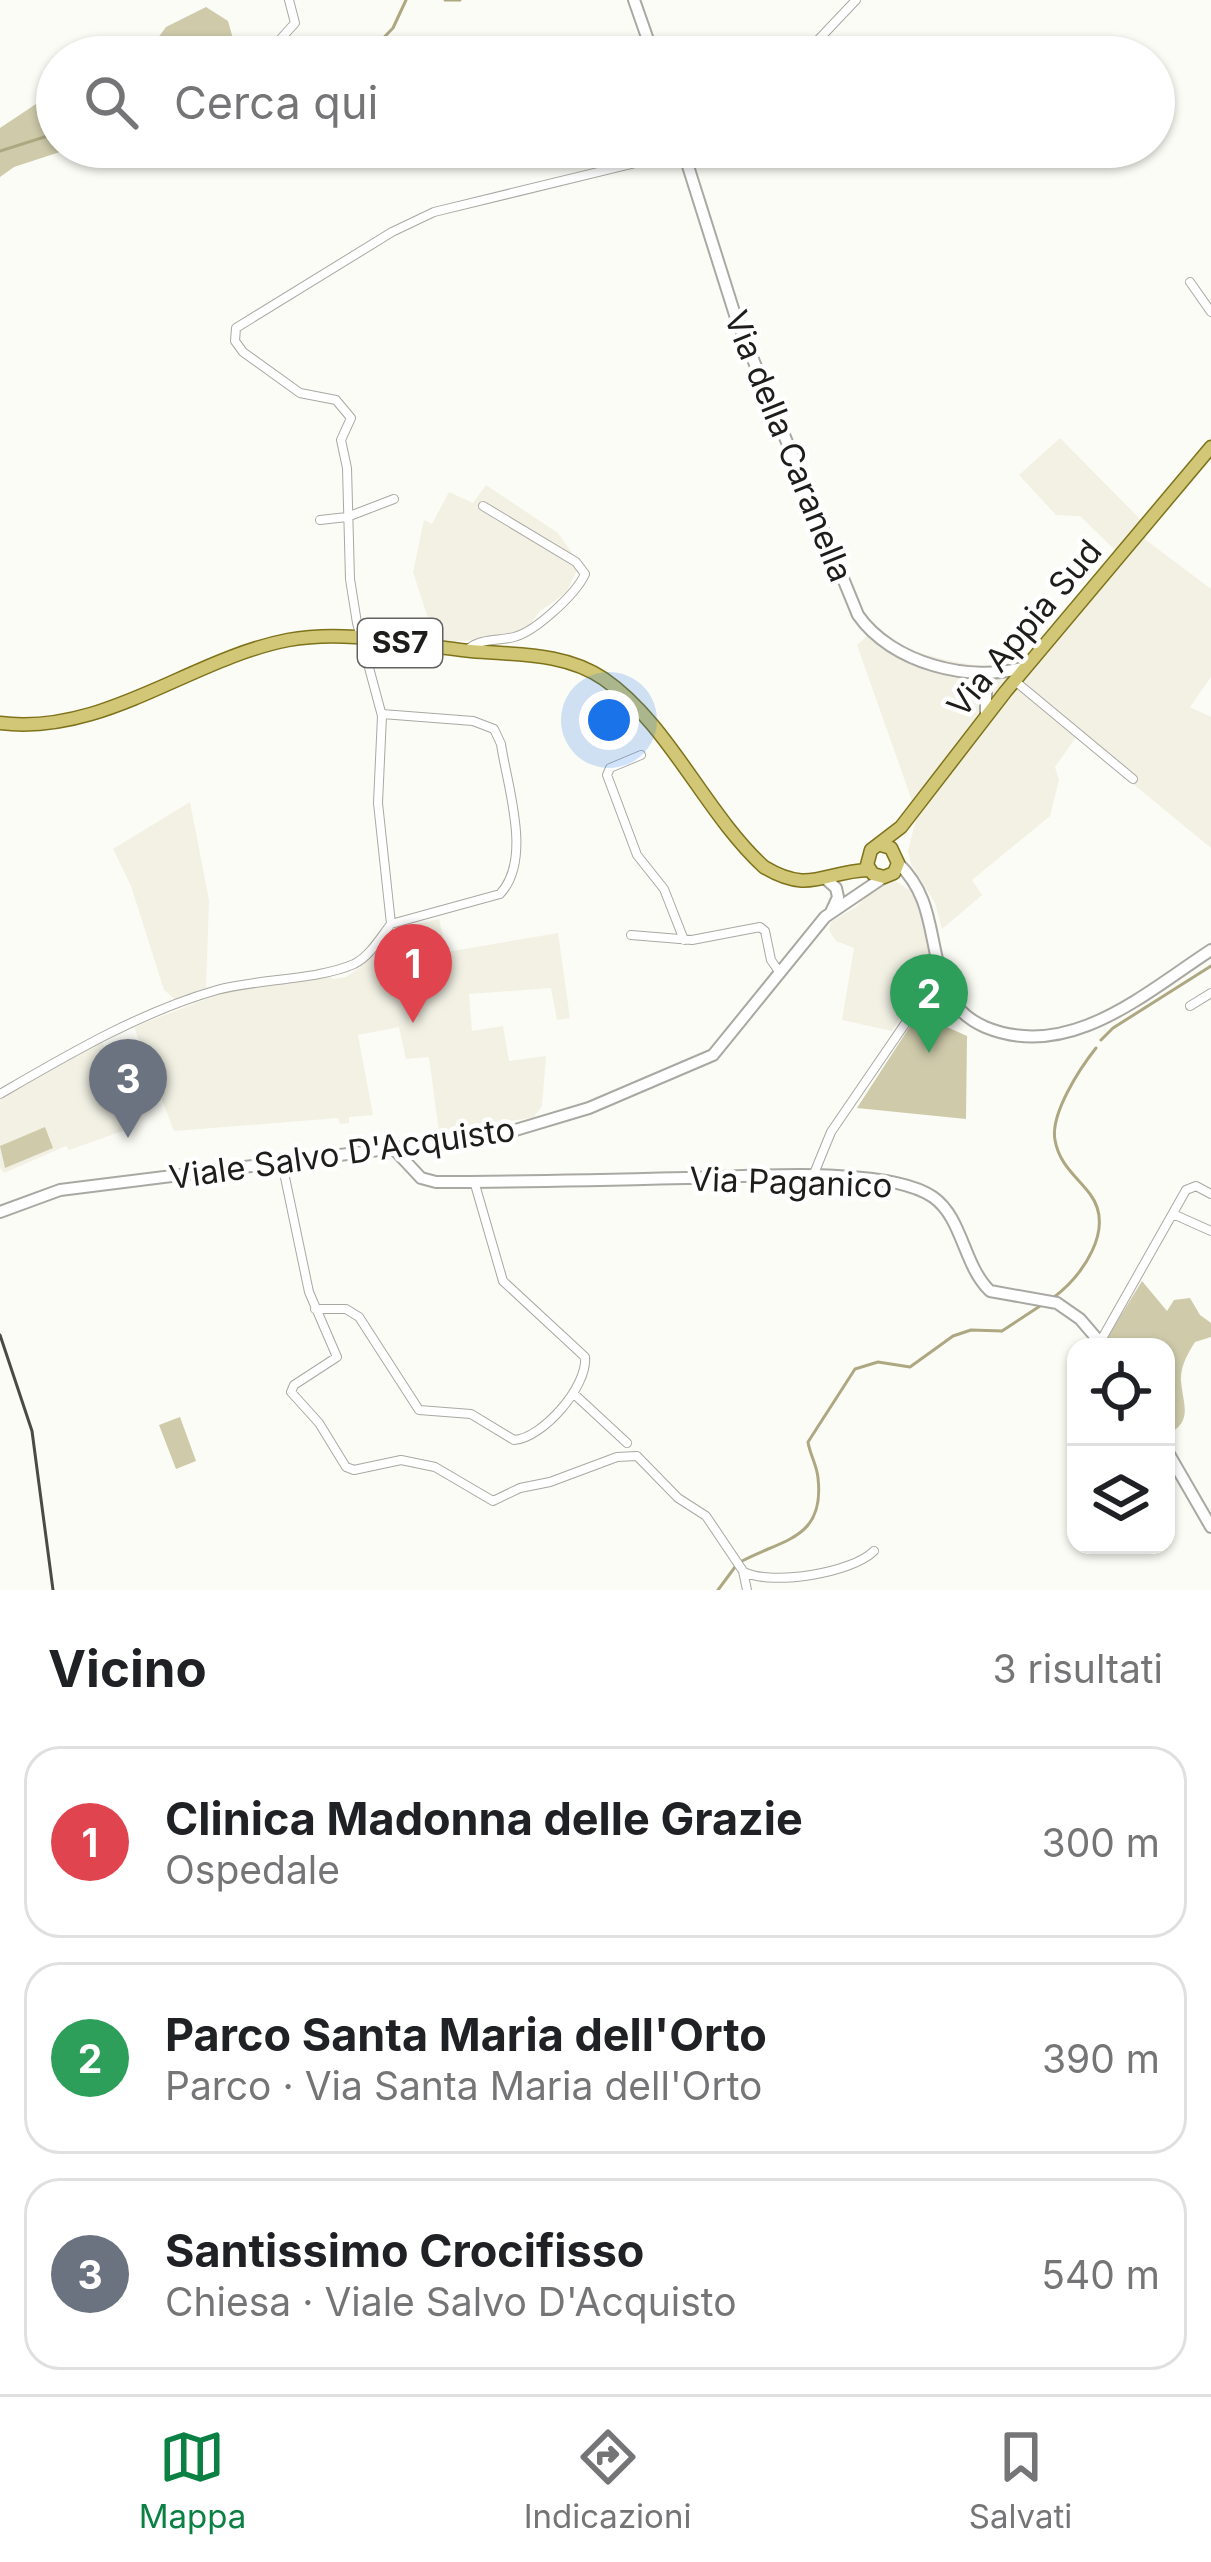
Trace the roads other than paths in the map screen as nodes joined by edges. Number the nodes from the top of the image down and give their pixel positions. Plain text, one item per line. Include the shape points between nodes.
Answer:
1 (290, 0) edge
2 (634, 0) edge
3 (856, 0) edge
4 (283, 36) edge
5 (646, 36) edge
6 (822, 36) edge
7 (608, 168) edge
8 (689, 168) edge
9 (1190, 282) dead end
10 (1211, 312) edge
11 (1210, 450) edge
12 (394, 499) dead end
13 (483, 506) dead end
14 (347, 517) junction
15 (320, 520) dead end
16 (360, 638) junction
17 (467, 650) junction
18 (1027, 667) junction
19 (976, 674) junction
20 (1010, 686) junction
21 (382, 714) junction
22 (986, 716) junction
23 (0, 724) edge
24 (641, 755) dead end
25 (1133, 779) dead end
26 (901, 827) junction
27 (881, 845) junction
28 (868, 854) junction
29 (897, 857) junction
30 (869, 870) junction
31 (841, 873) junction
32 (886, 876) junction
33 (827, 880) junction
34 (920, 890) junction
35 (859, 896) junction
36 (831, 912) junction
37 (392, 924) junction
38 (631, 935) dead end
39 (684, 940) junction
40 (1211, 950) edge
41 (780, 973) junction
42 (941, 977) junction
43 (1211, 993) edge
44 (1190, 1006) dead end
45 (0, 1094) edge
46 (393, 1148) junction
47 (282, 1161) junction
48 (812, 1177) junction
49 (474, 1181) junction
50 (1211, 1194) edge
51 (0, 1212) edge
52 (1173, 1214) junction
53 (1211, 1231) edge
54 (315, 1309) junction
55 (1096, 1338) edge
56 (1105, 1338) edge
57 (573, 1393) junction
58 (627, 1443) dead end
59 (1175, 1465) edge
60 (1211, 1527) edge
61 (874, 1551) dead end
62 (742, 1571) junction
63 (747, 1590) edge

1 - 4 street via 295,23
2 - 5 main road
3 - 6 street
7 - 14 street via 434,212 238,326 243,352 300,393 330,397 350,414 341,440
8 - 19 main road, Via della Caranella via 736,318 856,612 892,648
9 - 10 street
11 - 18 main road, Via Appia Sud
12 - 14 street
13 - 17 street via 586,574 528,631
14 - 15 street
14 - 16 street
16 - 17 main road, SS7
16 - 21 street
16 - 23 main road, SS7 via 288,640 86,716
17 - 33 main road, SS7 via 550,658 602,677 764,867 788,880
18 - 19 main road, Via della Caranella
18 - 20 main road, Via Appia Sud
19 - 20 main road, Via della Caranella
19 - 22 main road via 988,695
20 - 22 main road, Via Appia Sud
20 - 25 street
21 - 37 street via 380,830
21 - 37 street via 494,729 515,843 512,876 500,894
22 - 26 main road, Via Appia Sud
24 - 39 street via 607,775 637,855 664,889
26 - 27 main road, Via Appia Sud
26 - 29 main road
27 - 28 main road, Via Appia Sud
27 - 29 main road
28 - 30 main road
28 - 31 main road
29 - 32 main road
29 - 34 main road
30 - 31 main road
30 - 32 main road
30 - 35 main road
31 - 33 main road
32 - 34 main road
32 - 35 main road, Viale Salvo D'Acquisto
33 - 36 main road via 838,897
34 - 42 main road
35 - 36 main road, Viale Salvo D'Acquisto
36 - 41 main road, Viale Salvo D'Acquisto
37 - 45 street via 352,964 189,999 84,1045
38 - 39 street
39 - 41 street via 763,926
40 - 42 main road via 1101,1019 1042,1038 1004,1034 967,1017
41 - 46 main road, Viale Salvo D'Acquisto via 719,1049 695,1065 545,1123
42 - 48 street via 838,1121
43 - 44 street
46 - 47 main road, Viale Salvo D'Acquisto
46 - 49 main road, Via Paganico via 423,1179
47 - 51 main road, Viale Salvo D'Acquisto via 60,1190
47 - 54 street
48 - 49 main road, Via Paganico
48 - 55 main road, Via Paganico via 928,1194 948,1214 986,1287 1064,1306
49 - 57 street via 503,1281 585,1357
50 - 52 street via 1190,1186
52 - 53 street
52 - 56 street
54 - 57 street via 357,1315 424,1413 471,1414 522,1440
54 - 62 street via 338,1357 291,1392 348,1469 406,1461 441,1469 493,1501 617,1456 638,1456 704,1514
57 - 58 street
59 - 60 main road
61 - 62 street via 786,1579
62 - 63 street

